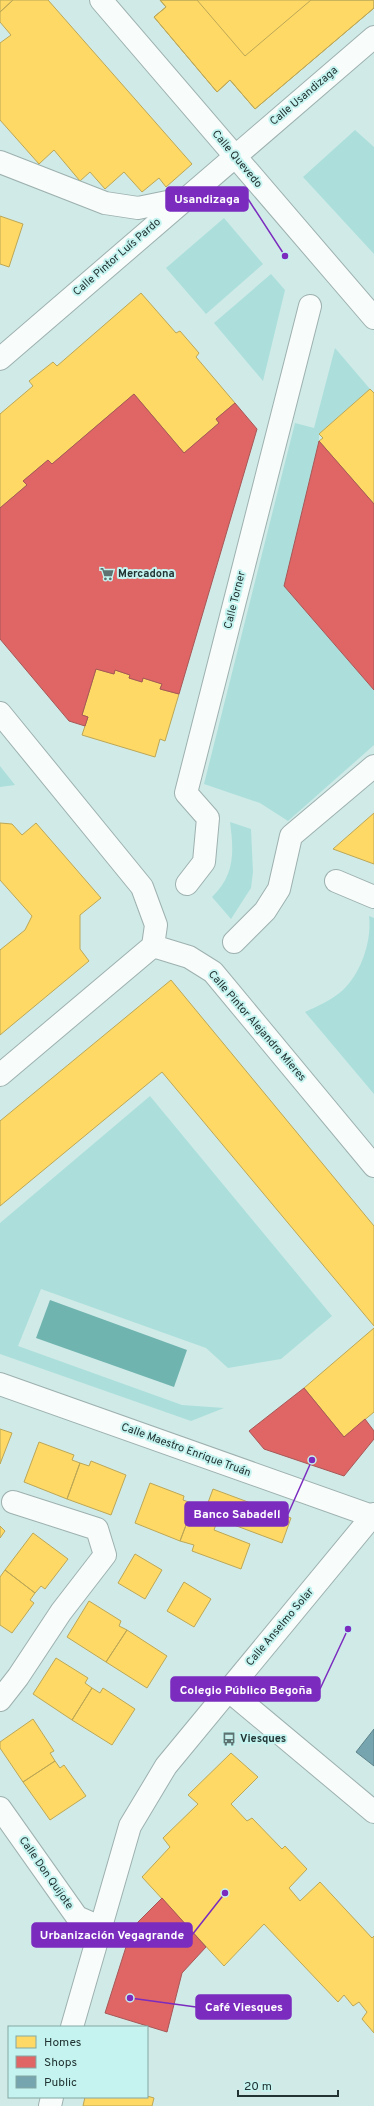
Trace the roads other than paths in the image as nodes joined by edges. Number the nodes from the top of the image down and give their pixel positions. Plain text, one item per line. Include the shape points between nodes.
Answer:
1 (101, 0) edge
2 (374, 37) edge
3 (234, 156) junction
4 (0, 162) edge
5 (185, 199) junction
6 (310, 306) dead end
7 (374, 318) edge
8 (0, 359) edge
9 (0, 713) edge
10 (374, 766) edge
11 (336, 881) dead end
12 (186, 884) dead end
13 (374, 897) edge
14 (234, 942) dead end
15 (153, 946) junction
16 (0, 1075) edge
17 (374, 1166) edge
18 (0, 1384) edge
19 (12, 1502) dead end
20 (373, 1515) edge
21 (228, 1690) junction
22 (0, 1700) edge
23 (0, 1808) edge
24 (374, 1812) edge
25 (100, 1927) junction
26 (72, 2026) edge

1 - 3 street, Calle Quevedo
2 - 3 street, Calle Usandizaga
3 - 5 street, Calle Pintor Luís Pardo
3 - 7 street, Calle Quevedo
4 - 5 street via 105,203 138,208
5 - 8 street, Calle Pintor Luís Pardo
6 - 12 street, Calle Torner via 186,793 208,818 204,862
9 - 15 street via 142,887 156,925
10 - 14 street via 291,836 279,889 265,911
11 - 13 street
15 - 16 street
15 - 17 street, Calle Pintor Alejandro Mieres via 189,957 213,972
18 - 20 street, Calle Maestro Enrique Truán
19 - 22 street via 97,1529 105,1555 61,1612
20 - 21 street, Calle Anselmo Solar
21 - 24 street
21 - 25 street, Calle Anselmo Solar via 166,1766 130,1826
23 - 25 street, Calle Don Quijote via 77,1917
25 - 26 street, Calle Anselmo Solar

